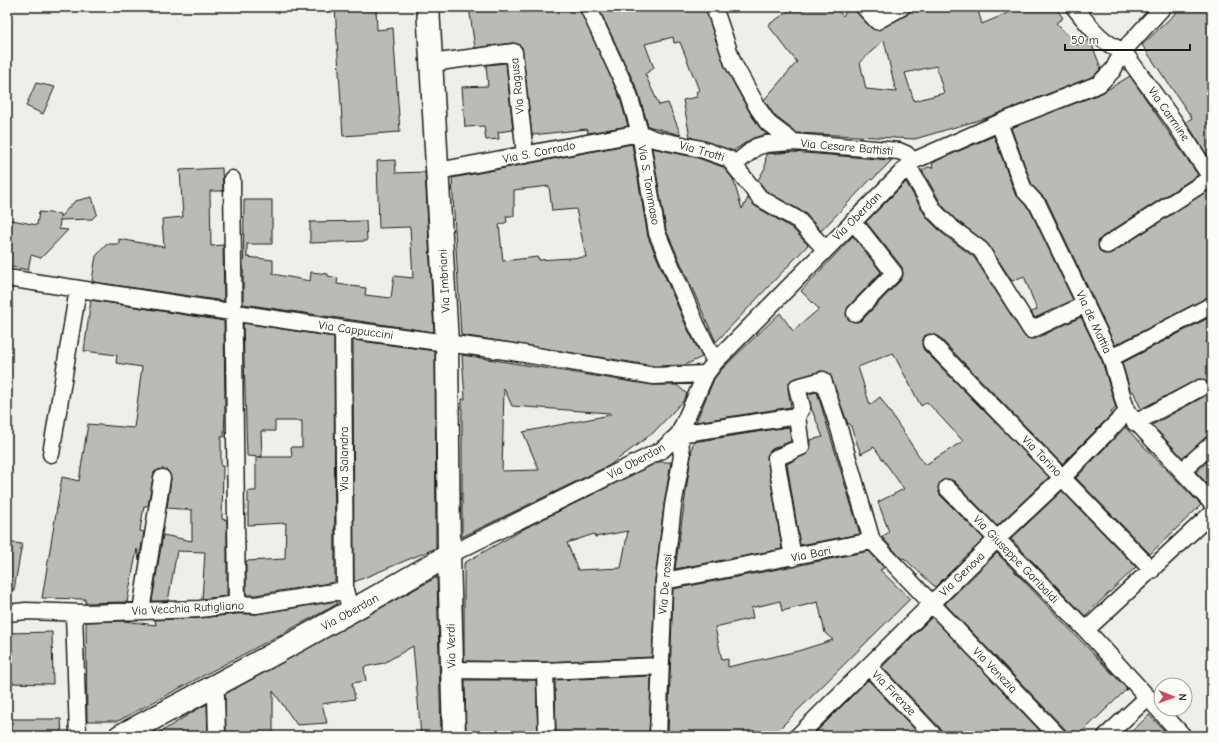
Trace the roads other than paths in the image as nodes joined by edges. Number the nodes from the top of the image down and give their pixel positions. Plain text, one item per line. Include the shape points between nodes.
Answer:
1 (428, 7) edge
2 (588, 7) edge
3 (714, 7) edge
4 (864, 7) edge
5 (902, 7) edge
6 (1074, 7) edge
7 (1162, 7) edge
8 (1123, 51) junction
9 (431, 63) junction
10 (999, 123) junction
11 (640, 133) junction
12 (793, 142) junction
13 (525, 155) junction
14 (735, 164) junction
15 (911, 164) junction
16 (438, 171) junction
17 (1210, 172) edge
18 (232, 179) dead end
19 (853, 221) junction
20 (1108, 245) dead end
21 (825, 249) junction
22 (7, 278) edge
23 (78, 289) junction
24 (1086, 304) junction
25 (1212, 305) edge
26 (235, 312) junction
27 (855, 313) dead end
28 (343, 329) junction
29 (447, 343) junction
30 (931, 343) dead end
31 (1111, 358) junction
32 (711, 368) junction
33 (1200, 388) dead end
34 (797, 416) junction
35 (1131, 417) junction
36 (679, 434) junction
37 (1212, 444) edge
38 (51, 454) dead end
39 (1182, 471) junction
40 (1063, 477) junction
41 (162, 478) dead end
42 (947, 488) dead end
43 (1212, 503) edge
44 (1212, 513) edge
45 (997, 539) junction
46 (872, 541) junction
47 (449, 555) junction
48 (793, 558) junction
49 (1152, 570) junction
50 (664, 581) junction
51 (345, 590) junction
52 (238, 604) junction
53 (931, 604) junction
54 (140, 611) junction
55 (351, 612) junction
56 (7, 613) edge
57 (74, 613) junction
58 (1086, 630) junction
59 (660, 666) junction
60 (869, 667) junction
61 (452, 670) junction
62 (545, 671) junction
63 (212, 689) junction
64 (1148, 697) junction
65 (78, 736) edge
66 (120, 736) edge
67 (217, 736) edge
68 (454, 736) edge
69 (547, 736) edge
70 (658, 736) edge
71 (798, 736) edge
72 (934, 736) edge
73 (1058, 736) edge
74 (1106, 736) edge
75 (1183, 736) edge

1 - 9 street, Via Imbriani
2 - 11 street, Via S. Tommaso via 629,95
3 - 12 street, Via Cesare Battisti via 733,63 758,108 768,123
4 - 5 street via 877,21
6 - 8 street via 1101,40
7 - 8 street, Via Oberdan
8 - 10 street, Via Oberdan via 1113,70 1099,84
8 - 17 street, Via Carmine
9 - 13 street, Via Ragusa via 514,52
9 - 16 street, Via Imbriani
10 - 15 street, Via Oberdan
10 - 24 street, Via de Mattia via 1024,190 1038,205
11 - 13 street, Via S. Corrado
11 - 14 street, Via Trotti via 654,139 722,155
11 - 32 street, Via S. Tommaso via 657,233 696,324
12 - 14 street via 756,147
12 - 15 street, Via Cesare Battisti via 899,151 906,154
13 - 16 street, Via S. Corrado
14 - 21 street, Via Trotti via 760,198 798,220
15 - 19 street, Via Oberdan
15 - 24 street via 934,211 980,250 1031,330
16 - 29 street, Via Imbriani
17 - 20 street
18 - 26 street
19 - 21 street, Via Oberdan
19 - 27 street via 894,273
21 - 32 street, Via Oberdan
22 - 23 street, Via Cappuccini
23 - 26 street, Via Cappuccini
23 - 38 street
24 - 31 street, Via de Mattia
25 - 31 street
26 - 28 street, Via Cappuccini
26 - 52 street
28 - 29 street, Via Cappuccini
28 - 51 street, Via Salandra
29 - 32 street, Via Cappuccini via 593,364 654,376
29 - 47 street, Via Imbriani
30 - 40 street, Via Torino
31 - 35 street, Via de Mattia
32 - 36 street, Via Oberdan
33 - 35 street, Via Genova
34 - 36 street
34 - 46 street via 802,407 797,387 823,380
34 - 48 street via 802,447 776,458
35 - 39 street, Via de Mattia
35 - 40 street, Via Genova
36 - 47 street, Via Oberdan via 662,450
36 - 50 street, Via De rossi via 682,456
37 - 39 street
39 - 43 street, Via de Mattia
40 - 45 street, Via Genova
40 - 49 street, Via Torino
41 - 54 street
42 - 45 street, Via Giuseppe Garibaldi
44 - 49 street
45 - 53 street, Via Genova
45 - 58 street, Via Giuseppe Garibaldi
46 - 48 street, Via Bari
46 - 53 street
47 - 55 street, Via Oberdan
47 - 61 street, Via Verdi
48 - 50 street, Via Bari
49 - 58 street
50 - 59 street, Via De rossi
51 - 52 street, Via Vecchia Rutigliano via 256,605
51 - 55 street
52 - 54 street, Via Vecchia Rutigliano via 200,609
53 - 60 street, Via Genova
53 - 73 street, Via Venezia
54 - 57 street, Via Vecchia Rutigliano
55 - 63 street, Via Oberdan
56 - 57 street, Via Vecchia Rutigliano
57 - 65 street
58 - 64 street, Via Giuseppe Garibaldi
59 - 62 street
59 - 70 street, Via De rossi
60 - 71 street, Via Genova
60 - 72 street, Via Firenze
61 - 62 street
61 - 68 street, Via Verdi
62 - 69 street
63 - 66 street, Via Oberdan
63 - 67 street via 216,696
64 - 74 street
64 - 75 street, Via Giuseppe Garibaldi

